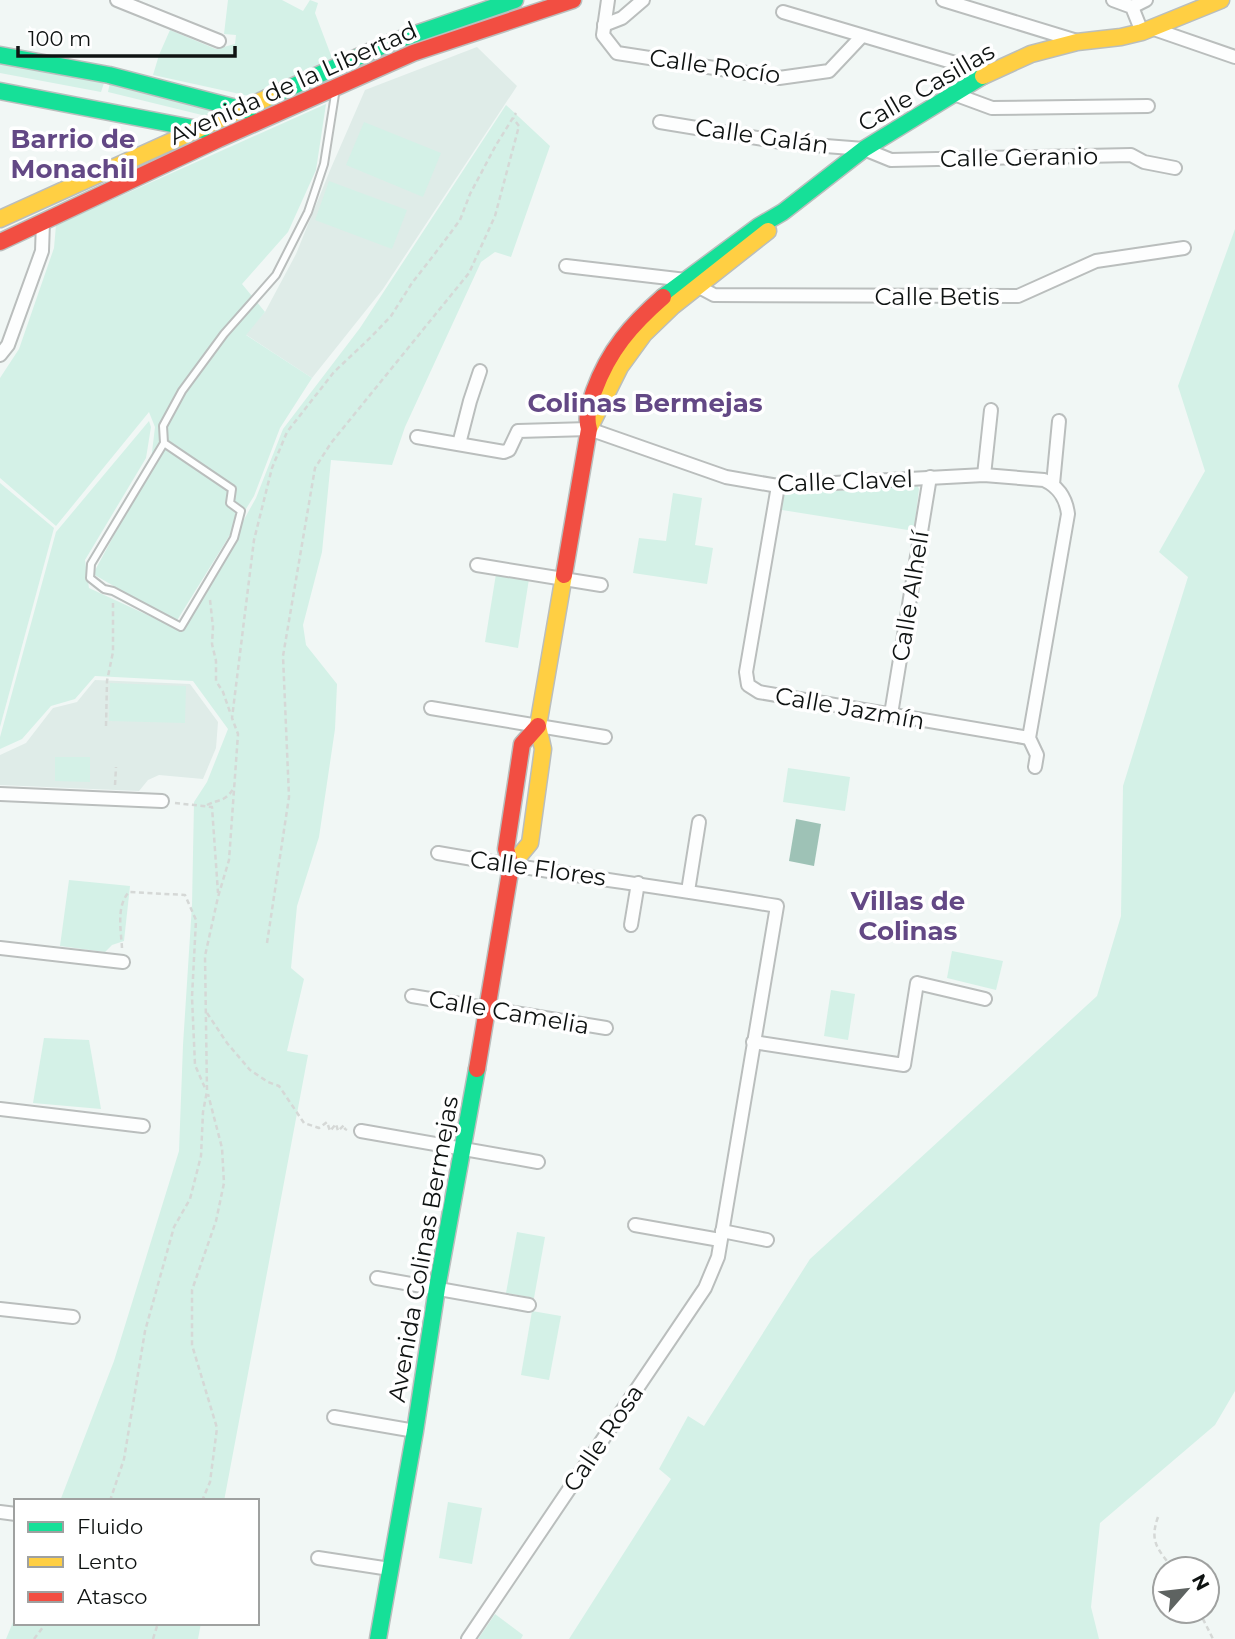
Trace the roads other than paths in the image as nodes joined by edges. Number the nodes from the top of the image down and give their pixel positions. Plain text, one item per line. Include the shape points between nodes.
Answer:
1 (117, 0) edge
2 (515, 0) edge
3 (573, 0) edge
4 (608, 0) edge
5 (643, 0) edge
6 (943, 0) edge
7 (1113, 0) edge
8 (1146, 0) edge
9 (1221, 0) edge
10 (1132, 7) junction
11 (783, 12) dead end
12 (603, 30) junction
13 (1147, 30) junction
14 (862, 36) junction
15 (219, 41) dead end
16 (1077, 42) junction
17 (0, 55) edge
18 (1235, 57) edge
19 (989, 73) junction
20 (336, 86) junction
21 (0, 91) edge
22 (954, 94) junction
23 (1148, 106) dead end
24 (245, 109) junction
25 (264, 119) junction
26 (660, 122) dead end
27 (200, 129) junction
28 (219, 139) junction
29 (864, 149) junction
30 (1175, 168) dead end
31 (783, 212) joint
32 (2, 217) edge
33 (37, 225) junction
34 (0, 242) edge
35 (1184, 248) dead end
36 (566, 265) dead end
37 (692, 283) junction
38 (0, 355) edge
39 (480, 371) dead end
40 (991, 410) dead end
41 (1059, 421) dead end
42 (589, 429) junction
43 (417, 438) dead end
44 (164, 443) junction
45 (459, 444) junction
46 (984, 475) junction
47 (929, 477) junction
48 (1053, 484) junction
49 (778, 486) junction
50 (477, 565) dead end
51 (562, 579) junction
52 (601, 585) dead end
53 (431, 708) dead end
54 (891, 714) junction
55 (538, 726) junction
56 (605, 737) dead end
57 (1029, 738) junction
58 (1035, 767) dead end
59 (0, 794) edge
60 (162, 801) road end
61 (699, 822) dead end
62 (438, 853) dead end
63 (511, 866) junction
64 (638, 883) junction
65 (688, 891) junction
66 (777, 905) joint
67 (631, 925) dead end
68 (0, 948) edge
69 (122, 962) road end
70 (412, 996) dead end
71 (985, 999) dead end
72 (487, 1009) junction
73 (606, 1028) dead end
74 (753, 1042) junction
75 (0, 1109) edge
76 (143, 1126) dead end
77 (361, 1132) dead end
78 (463, 1149) junction
79 (538, 1162) dead end
80 (635, 1225) dead end
81 (721, 1235) junction
82 (767, 1240) dead end
83 (377, 1278) dead end
84 (437, 1289) junction
85 (529, 1305) dead end
86 (0, 1309) edge
87 (73, 1317) dead end
88 (334, 1417) dead end
89 (415, 1431) junction
90 (318, 1558) dead end
91 (390, 1569) junction
92 (378, 1639) edge
93 (468, 1639) edge

1 - 15 street
2 - 24 street, Avenida de la Libertad via 389,43
3 - 20 street, Avenida de la Libertad via 413,54
4 - 12 street
5 - 12 street
6 - 16 street
7 - 10 street
8 - 10 street
9 - 13 street, Calle Casillas
10 - 13 street
11 - 14 street
12 - 14 street, Calle Rocío via 617,53 779,78 829,71
13 - 16 street, Calle Casillas
13 - 18 street
14 - 19 street
16 - 19 street, Calle Casillas via 1031,54
17 - 24 street via 109,75
19 - 22 street, Calle Casillas
20 - 25 street, Avenida de la Libertad
20 - 44 lane via 324,164 308,212 276,275 182,390 163,426
21 - 27 street
22 - 23 street via 992,108
22 - 29 street, Calle Casillas
24 - 25 street
24 - 27 street, Avenida de la Libertad
25 - 28 street, Avenida de la Libertad
26 - 29 street, Calle Galán via 787,143
27 - 28 street
27 - 32 street, Avenida de la Libertad
28 - 33 street, Avenida de la Libertad
29 - 30 street, Calle Geranio via 891,160 1131,155
29 - 31 street, Calle Casillas
31 - 37 street, Avenida Colinas Bermejas via 750,248
32 - 33 street
33 - 34 street, Avenida de la Libertad
33 - 38 street via 42,251 8,345
35 - 37 street, Calle Betis via 1096,261 1018,296 713,295
36 - 37 street, Calle Betis
37 - 42 street, Avenida Colinas Bermejas via 631,350
39 - 45 street
40 - 46 street
41 - 48 street
42 - 45 street via 519,431 504,452
42 - 49 street, Calle Clavel via 726,477
42 - 51 street, Avenida Colinas Bermejas
43 - 45 street
44 - 44 lane via 91,564 90,578 181,627 234,538 241,511 230,503 232,489
46 - 47 street, Calle Clavel
46 - 48 street, Calle Clavel
47 - 49 street, Calle Clavel
47 - 54 street, Calle Alhelí
48 - 57 street via 1067,504 1068,514
49 - 54 street, Calle Jazmín via 746,672 748,685 759,692
50 - 51 street
51 - 52 street
51 - 55 street, Avenida Colinas Bermejas
53 - 55 street
54 - 57 street, Calle Jazmín
55 - 56 street
55 - 63 street, Avenida Colinas Bermejas via 522,744 506,849
55 - 63 street, Avenida Colinas Bermejas via 543,749 530,843
57 - 58 street via 1037,755
59 - 60 street
61 - 65 street
62 - 63 street, Calle Flores
63 - 64 street, Calle Flores
63 - 72 street, Avenida Colinas Bermejas
64 - 65 street, Calle Flores
64 - 67 street, Calle Flores
65 - 66 street, Calle Flores
66 - 74 street, Calle Rosa
68 - 69 street
70 - 72 street, Calle Camelia
71 - 74 street via 917,983 904,1065
72 - 73 street, Calle Camelia
72 - 78 street, Avenida Colinas Bermejas
74 - 81 street, Calle Rosa
75 - 76 street
77 - 78 street
78 - 79 street
78 - 84 street, Avenida Colinas Bermejas
80 - 81 street
81 - 82 street
81 - 93 street, Calle Rosa via 705,1288
83 - 84 street
84 - 85 street
84 - 89 street, Avenida Colinas Bermejas
86 - 87 street
88 - 89 street
89 - 91 street, Avenida Colinas Bermejas
90 - 91 street
91 - 92 street, Avenida Colinas Bermejas

